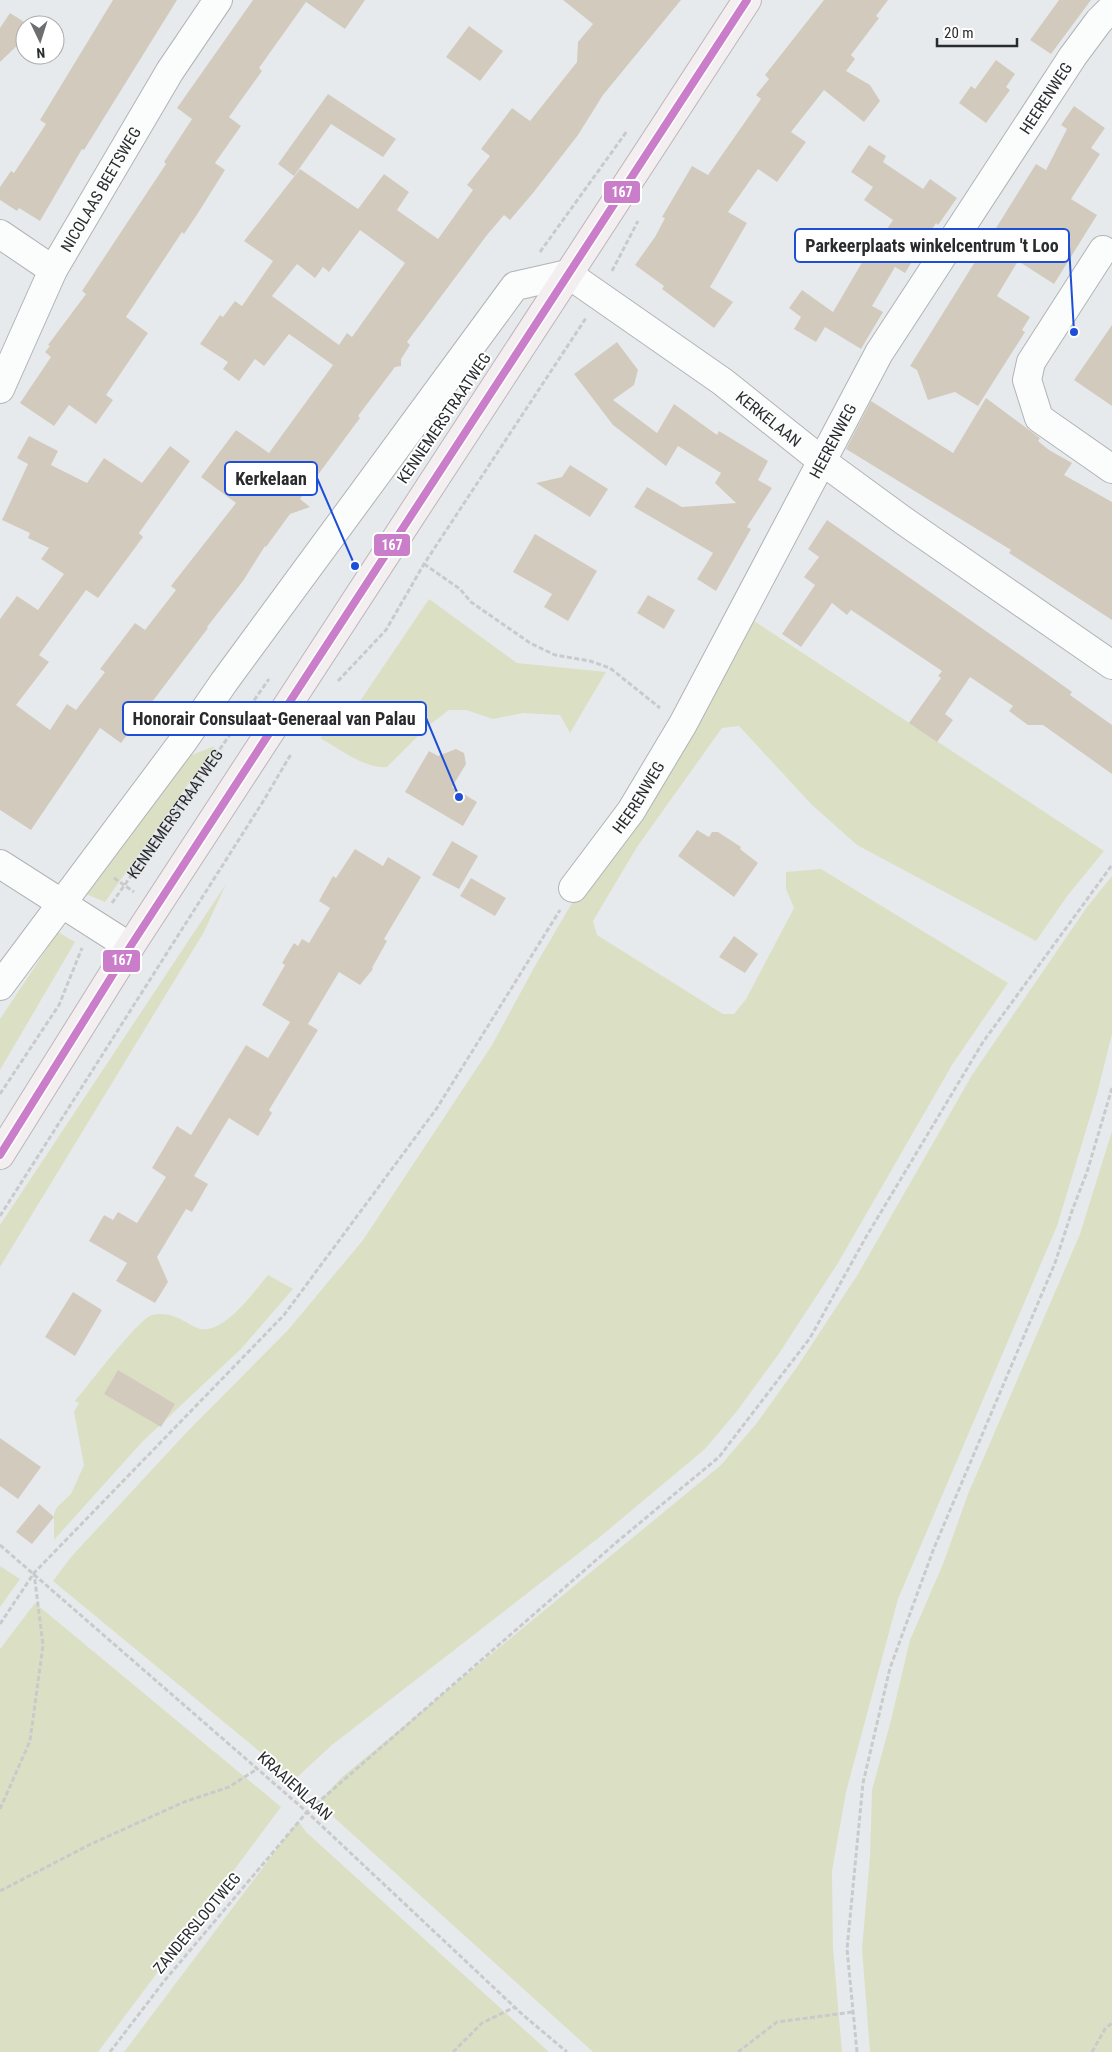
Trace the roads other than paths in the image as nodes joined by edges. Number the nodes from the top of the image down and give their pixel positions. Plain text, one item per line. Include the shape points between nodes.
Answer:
1 (218, 0) edge
2 (747, 0) edge
3 (1112, 8) edge
4 (0, 234) edge
5 (1109, 247) edge
6 (53, 270) junction
7 (568, 274) junction
8 (0, 389) edge
9 (822, 461) junction
10 (1112, 469) edge
11 (1112, 665) edge
12 (0, 864) edge
13 (573, 888) road end
14 (62, 902) junction
15 (130, 947) junction
16 (0, 986) edge
17 (0, 1155) edge

1 - 6 street, NICOLAAS BEETSWEG via 170,71
2 - 7 main road, KENNEMERSTRAATWEG
3 - 9 street, HEERENWEG via 1099,20 1073,56 879,353
4 - 6 street
5 - 10 street via 1031,362 1027,380 1039,418
6 - 8 street, NICOLAAS BEETSWEG
7 - 9 street, KERKELAAN via 722,382
7 - 14 street, KENNEMERSTRAATWEG via 515,286
7 - 15 main road, KENNEMERSTRAATWEG
9 - 11 street, KERKELAAN
9 - 13 street, HEERENWEG via 683,724 631,811
12 - 14 street
14 - 15 street
14 - 16 street, KENNEMERSTRAATWEG
15 - 17 main road, KENNEMERSTRAATWEG

